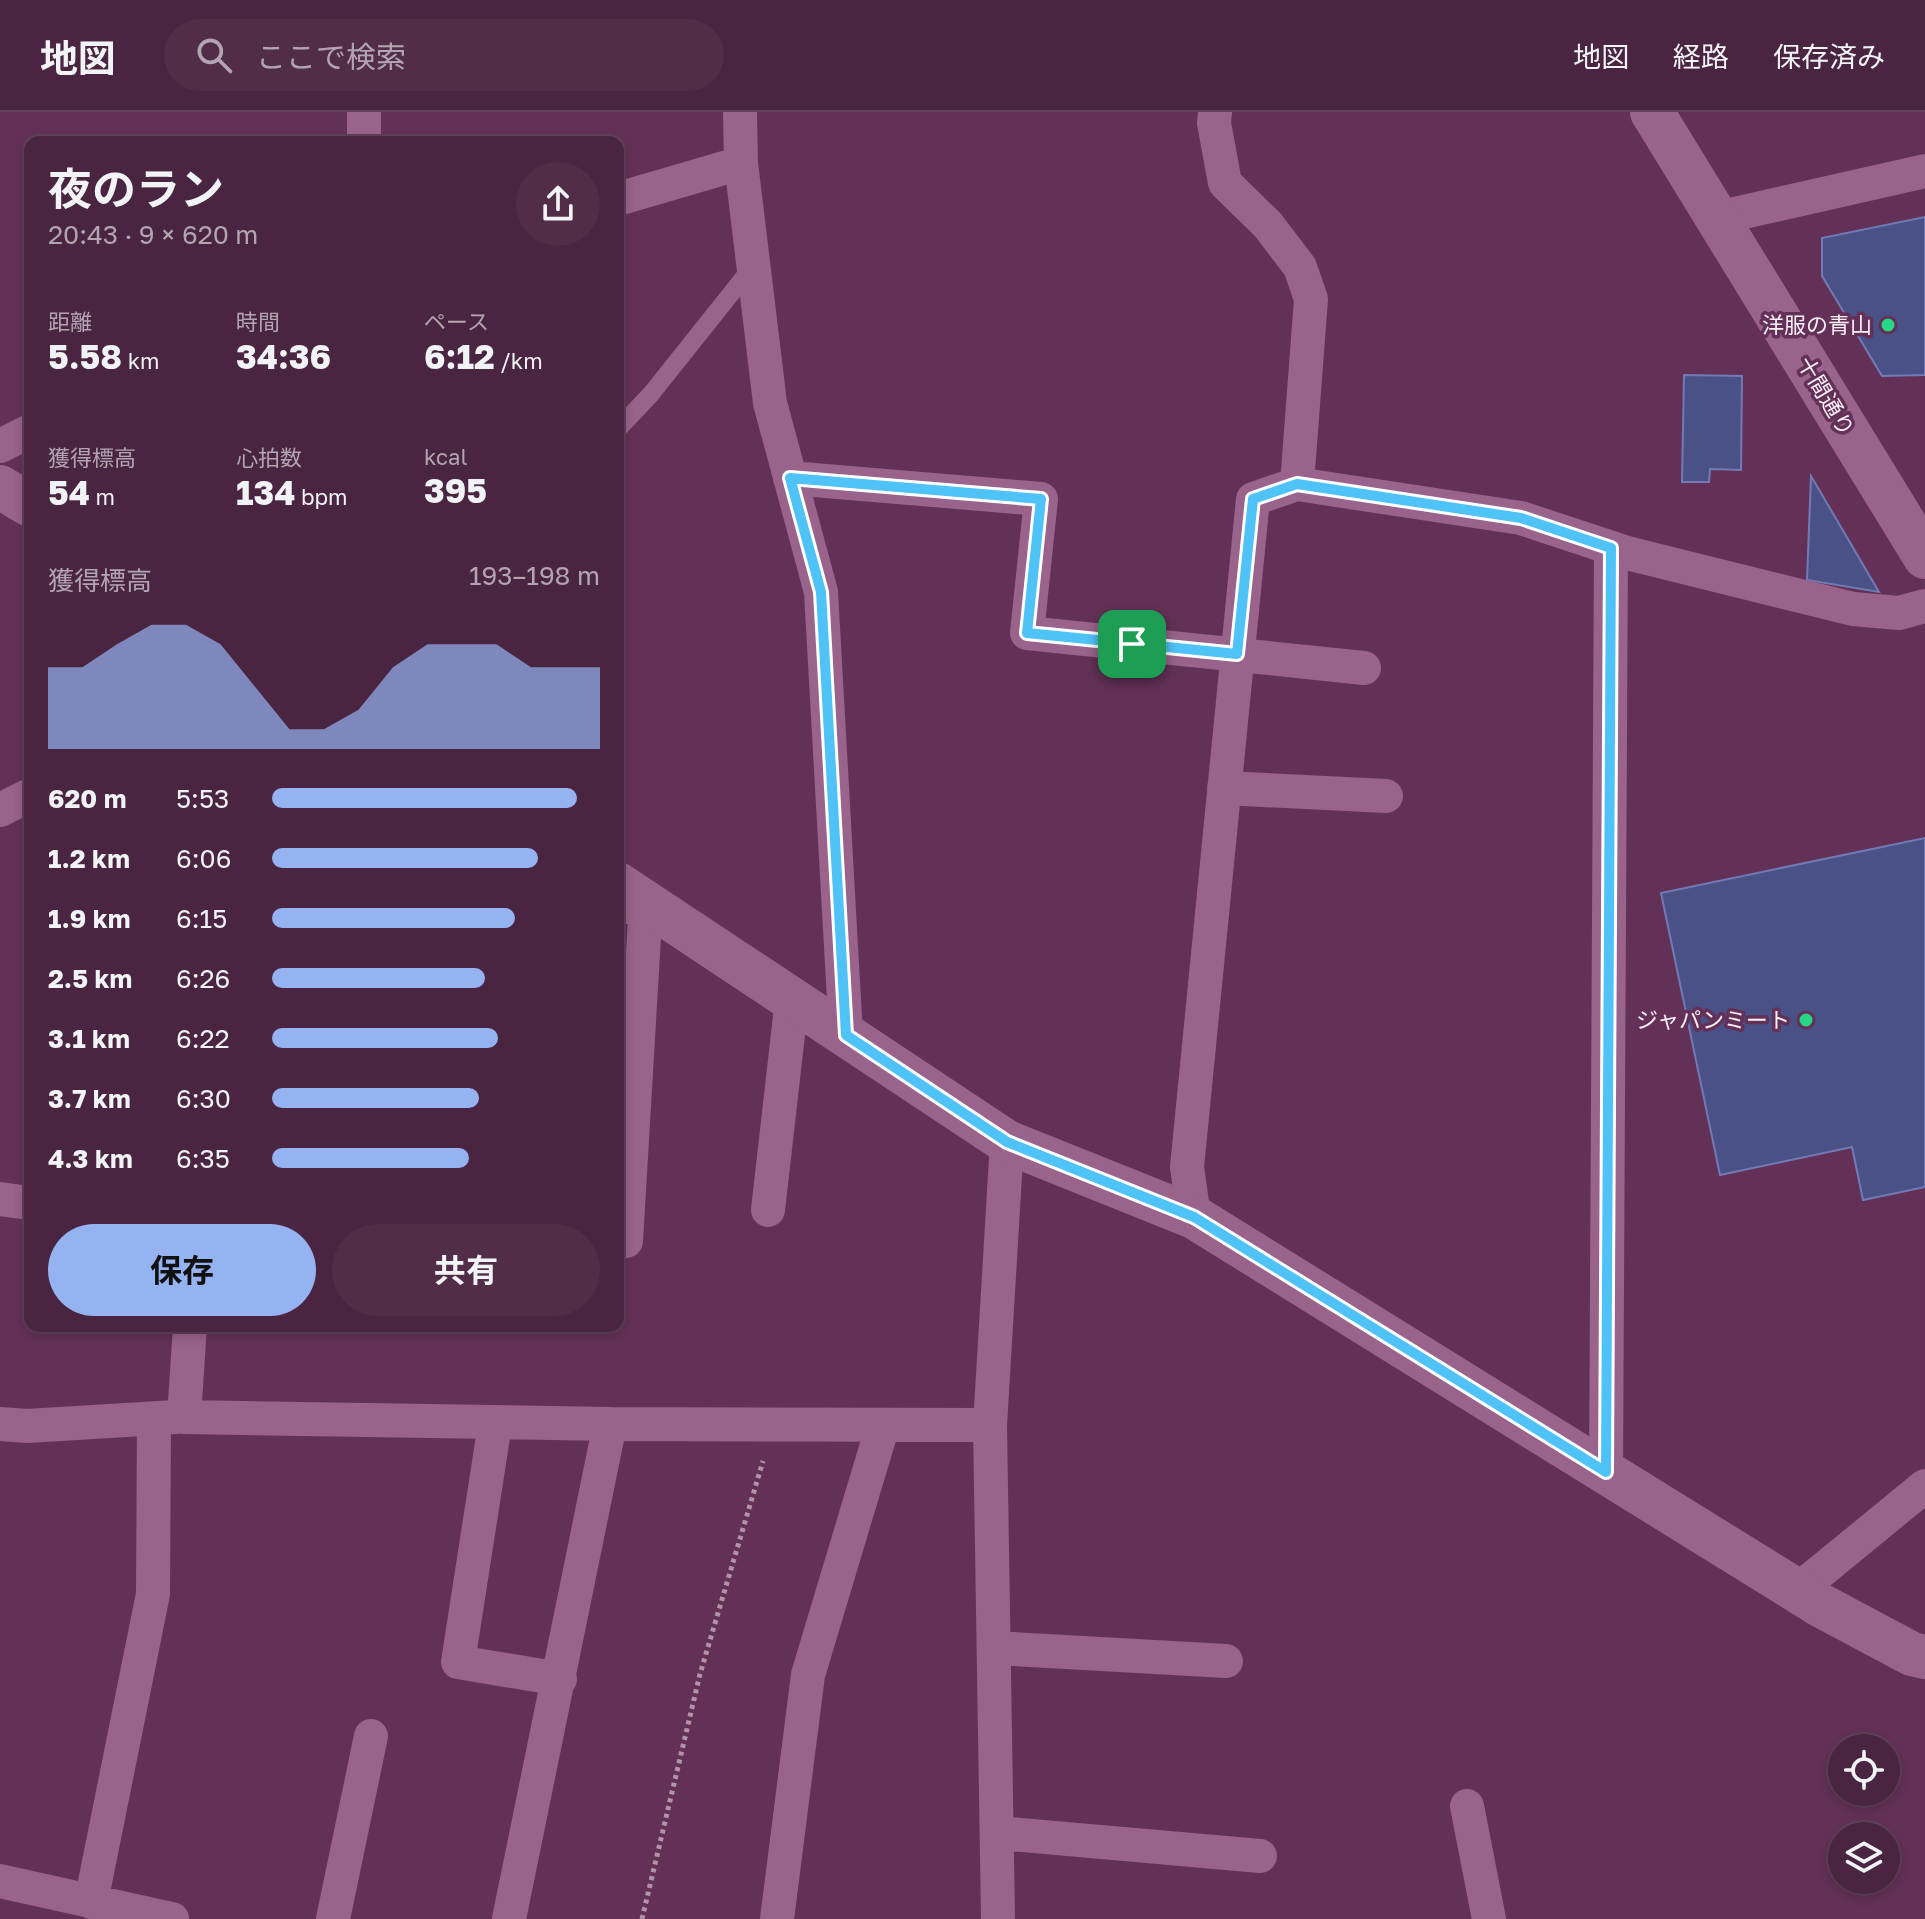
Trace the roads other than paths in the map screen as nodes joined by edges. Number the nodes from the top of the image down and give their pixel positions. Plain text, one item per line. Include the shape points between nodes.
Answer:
1 (364, 112) edge
2 (740, 112) edge
3 (1215, 112) edge
4 (1652, 112) edge
5 (364, 136) edge
6 (741, 163) junction
7 (1925, 171) edge
8 (624, 197) edge
9 (1717, 218) junction
10 (753, 266) junction
11 (624, 423) edge
12 (24, 434) edge
13 (0, 446) edge
14 (790, 478) junction
15 (1297, 484) junction
16 (0, 487) edge
17 (24, 501) edge
18 (1611, 548) junction
19 (1925, 557) edge
20 (1925, 606) edge
21 (1237, 654) junction
22 (1364, 668) dead end
23 (1224, 788) junction
24 (1386, 796) dead end
25 (24, 798) edge
26 (0, 810) edge
27 (627, 899) edge
28 (792, 999) junction
29 (846, 1035) junction
30 (1007, 1142) junction
31 (0, 1199) edge
32 (24, 1202) edge
33 (768, 1210) dead end
34 (1194, 1217) junction
35 (626, 1241) dead end
36 (189, 1332) edge
37 (169, 1418) junction
38 (0, 1424) edge
39 (495, 1424) junction
40 (610, 1424) junction
41 (883, 1425) junction
42 (990, 1425) junction
43 (1606, 1472) junction
44 (1925, 1486) edge
45 (1798, 1590) junction
46 (995, 1648) junction
47 (1925, 1657) edge
48 (1226, 1661) dead end
49 (560, 1679) junction
50 (371, 1736) dead end
51 (1467, 1806) dead end
52 (999, 1833) junction
53 (1260, 1856) dead end
54 (0, 1881) edge
55 (91, 1902) junction
56 (51, 1906) edge
57 (172, 1919) edge
58 (333, 1919) edge
59 (509, 1919) edge
60 (777, 1919) edge
61 (998, 1919) edge
62 (1489, 1919) edge

1 - 5 street
2 - 6 street
3 - 15 street via 1225,183 1268,225 1300,267 1311,299
4 - 9 street, 十間通り
6 - 8 street
6 - 10 street
7 - 9 street
9 - 19 street, 十間通り
10 - 11 lane
10 - 14 street via 770,403
12 - 13 street
14 - 21 street via 1041,499 1027,633
14 - 29 street via 821,592
15 - 18 street via 1521,518
15 - 21 street via 1253,499
16 - 17 street
18 - 20 street via 1853,609 1899,613
18 - 43 street
21 - 22 street
21 - 23 street
23 - 24 street
23 - 34 street via 1187,1167
25 - 26 street
27 - 28 street
27 - 35 street
28 - 29 street
28 - 33 street
29 - 30 street
30 - 34 street
30 - 42 street
31 - 32 street
34 - 43 street
36 - 37 street
37 - 38 street
37 - 39 street
37 - 55 street via 153,1594
39 - 40 street
39 - 49 street via 458,1662
40 - 41 street
40 - 49 street
41 - 42 street
41 - 60 street via 808,1675
42 - 46 street
43 - 45 street
44 - 45 street
45 - 47 street
46 - 48 street
46 - 52 street
49 - 59 street
50 - 58 street
51 - 62 street
52 - 53 street
52 - 61 street
54 - 56 street
55 - 56 street
55 - 57 street

